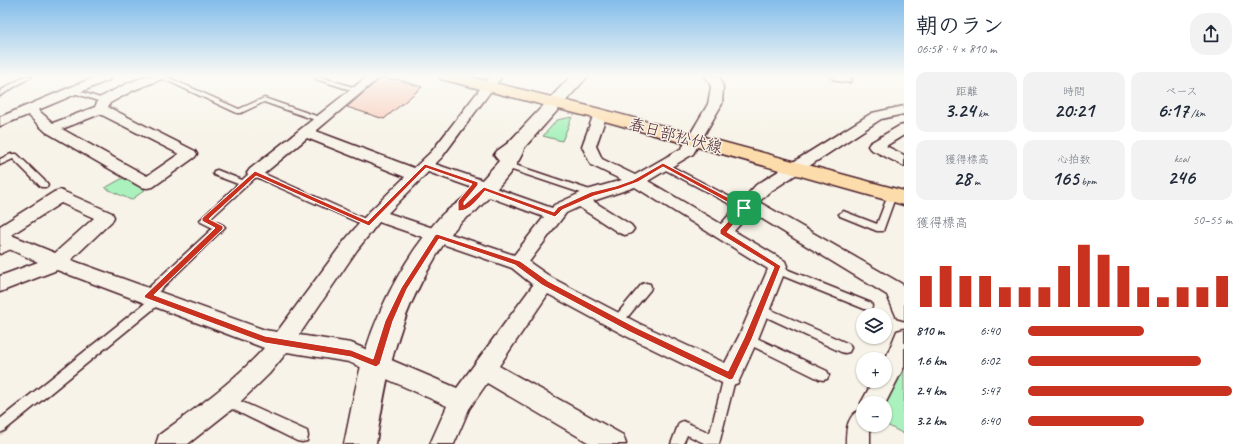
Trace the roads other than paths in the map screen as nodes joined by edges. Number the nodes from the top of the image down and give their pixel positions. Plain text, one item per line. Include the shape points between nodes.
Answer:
1 (59, 97) edge
2 (85, 97) edge
3 (115, 97) edge
4 (205, 97) edge
5 (349, 97) edge
6 (481, 97) edge
7 (537, 97) edge
8 (561, 97) edge
9 (715, 97) edge
10 (555, 103) junction
11 (102, 105) junction
12 (30, 109) junction
13 (904, 110) edge
14 (600, 114) junction
15 (321, 119) junction
16 (0, 122) edge
17 (51, 129) junction
18 (904, 129) edge
19 (305, 132) junction
20 (694, 139) junction
21 (515, 147) junction
22 (904, 161) edge
23 (0, 162) edge
24 (506, 165) junction
25 (663, 165) junction
26 (797, 168) junction
27 (421, 170) junction
28 (217, 173) dead end
29 (255, 173) junction
30 (636, 181) junction
31 (242, 183) junction
32 (44, 185) dead end
33 (480, 186) junction
34 (898, 196) edge
35 (586, 197) junction
36 (747, 206) junction
37 (843, 214) dead end
38 (555, 215) junction
39 (372, 219) junction
40 (625, 228) dead end
41 (723, 232) junction
42 (0, 234) edge
43 (437, 236) junction
44 (5, 244) edge
45 (57, 262) junction
46 (518, 263) junction
47 (776, 269) junction
48 (545, 283) junction
49 (0, 284) edge
50 (646, 287) dead end
51 (153, 297) junction
52 (866, 306) dead end
53 (760, 310) junction
54 (904, 312) edge
55 (618, 322) junction
56 (904, 338) edge
57 (748, 339) junction
58 (282, 342) junction
59 (845, 348) dead end
60 (376, 364) junction
61 (484, 370) junction
62 (823, 375) dead end
63 (730, 376) junction
64 (877, 396) edge
65 (228, 398) junction
66 (461, 401) junction
67 (1, 424) edge
68 (858, 432) edge
69 (362, 434) edge
70 (302, 436) dead end
71 (168, 444) edge
72 (442, 444) edge
73 (614, 444) edge
74 (677, 444) edge
75 (858, 444) edge

1 - 12 street
2 - 11 lane
3 - 11 street
4 - 15 lane via 239,112 264,100
5 - 15 street
6 - 27 street via 437,154
7 - 10 main road, 春日部松伏線
8 - 10 street
9 - 20 street via 715,104
10 - 14 main road, 春日部松伏線
10 - 21 street
11 - 17 street
11 - 17 street via 190,154 147,183
12 - 16 street
12 - 17 street
13 - 26 street via 876,116
14 - 20 main road, 春日部松伏線
14 - 30 street via 589,146 596,162
15 - 19 street
18 - 22 street via 874,146
19 - 27 street
19 - 29 street
20 - 25 street via 688,151
20 - 26 main road, 春日部松伏線
21 - 24 street via 514,154
21 - 33 street via 508,151
23 - 32 lane via 14,156
24 - 33 street
24 - 35 lane
25 - 30 street
25 - 36 lane
26 - 34 main road, 春日部松伏線
26 - 36 street via 762,189
27 - 33 street
27 - 39 street
28 - 31 lane
29 - 31 lane
29 - 39 lane
30 - 35 street
30 - 41 street
31 - 51 lane via 204,220 220,227
33 - 38 street
33 - 43 street via 468,206 460,210
34 - 37 lane via 880,229
35 - 38 street via 560,209
35 - 40 street
36 - 41 street
36 - 54 street via 895,290
38 - 46 street
39 - 43 street
39 - 58 street
41 - 47 street via 778,266
42 - 45 street via 60,196 106,217
43 - 46 street
43 - 60 street via 404,288 389,321
44 - 45 street
45 - 49 street
45 - 51 street
46 - 48 street
47 - 52 lane
47 - 53 street
48 - 55 street
48 - 61 street
50 - 55 lane
51 - 58 street via 265,339
51 - 67 lane
53 - 57 street
53 - 59 lane
55 - 63 street
56 - 64 street via 897,359
57 - 62 lane
57 - 63 street
58 - 60 street via 351,353
58 - 65 street via 261,367
60 - 66 street
60 - 69 street
61 - 66 street
61 - 73 street
63 - 74 lane via 714,441 683,427
65 - 70 lane via 236,405
65 - 71 street
66 - 72 street
68 - 75 street

